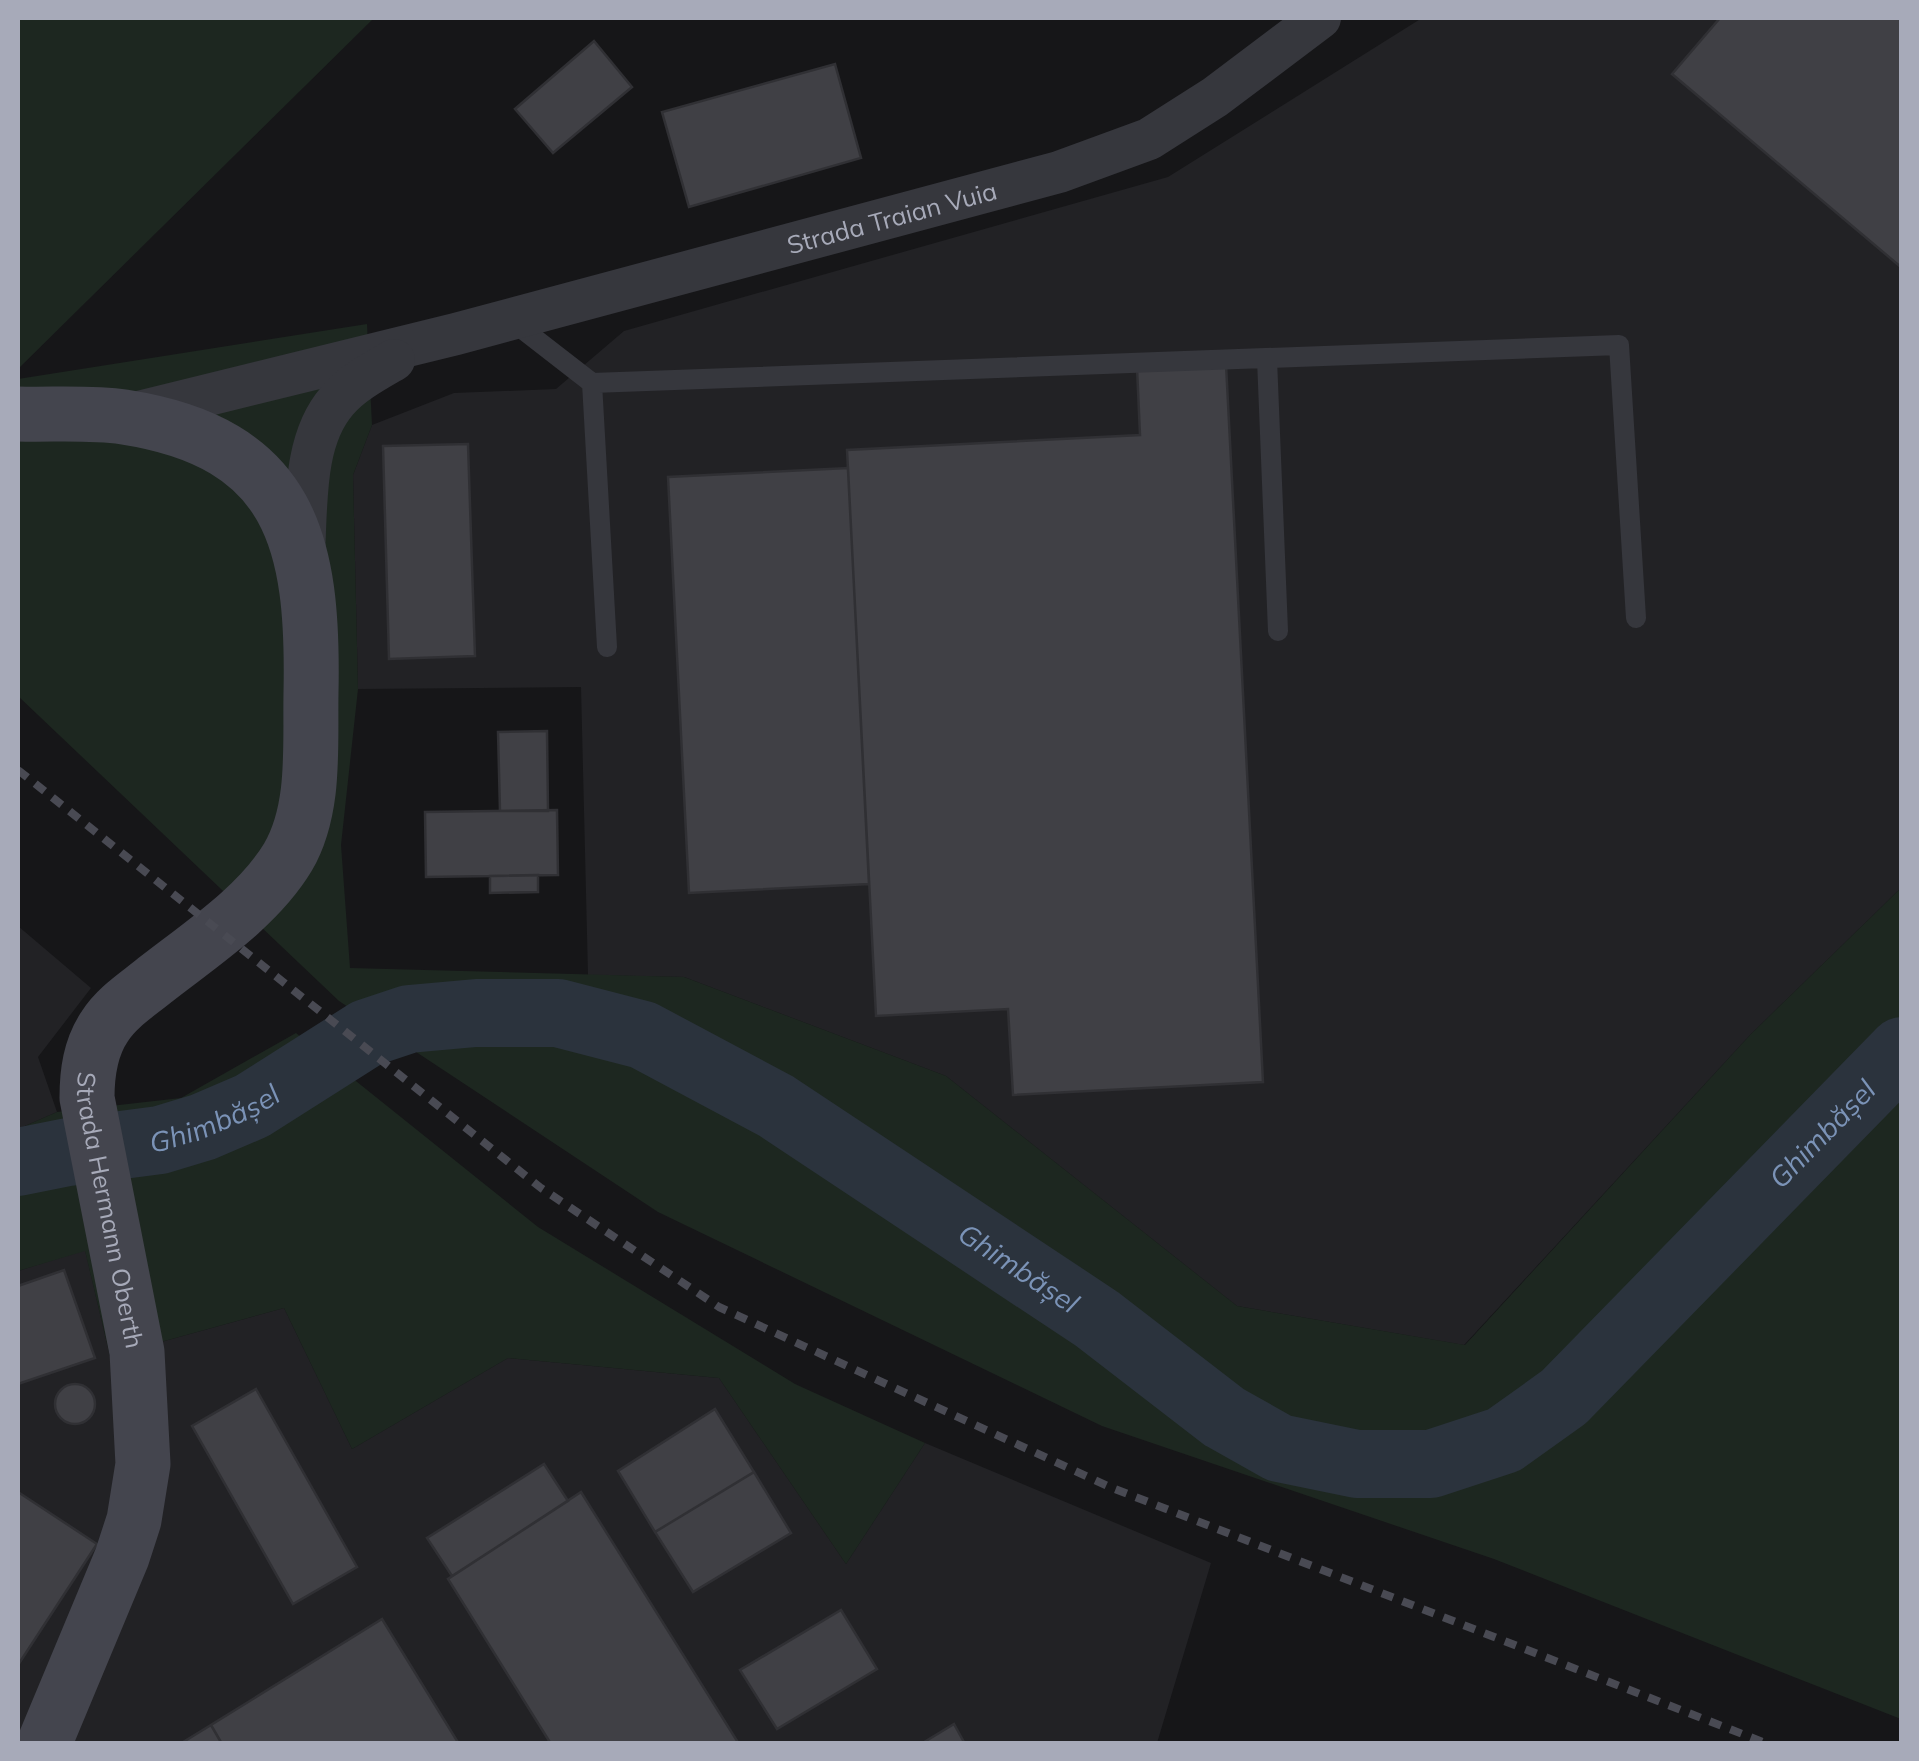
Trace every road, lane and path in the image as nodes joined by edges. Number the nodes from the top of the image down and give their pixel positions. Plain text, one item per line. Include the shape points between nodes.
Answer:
1 (1320, 18) edge
2 (510, 319) junction
3 (430, 340) junction
4 (1267, 358) junction
5 (592, 384) junction
6 (18, 414) edge
7 (122, 417) junction
8 (304, 561) junction
9 (1636, 618) dead end
10 (1278, 631) dead end
11 (607, 646) dead end
12 (44, 1744) edge

1 - 2 street, Strada Traian Vuia via 1150,139 1059,172
2 - 3 street, Strada Traian Vuia
2 - 5 lane
3 - 7 street, Strada Traian Vuia
3 - 8 street, Strada Traian Vuia via 357,384 322,424 308,488
4 - 5 lane
4 - 9 lane via 1619,345
4 - 10 lane
5 - 11 lane
6 - 7 main road, Strada Hermann Oberth
7 - 8 main road, Strada Hermann Oberth via 184,431 232,454 282,504
8 - 12 main road, Strada Hermann Oberth via 310,780 289,856 219,930 124,1005 105,1026 86,1072 136,1352 143,1464 122,1557

